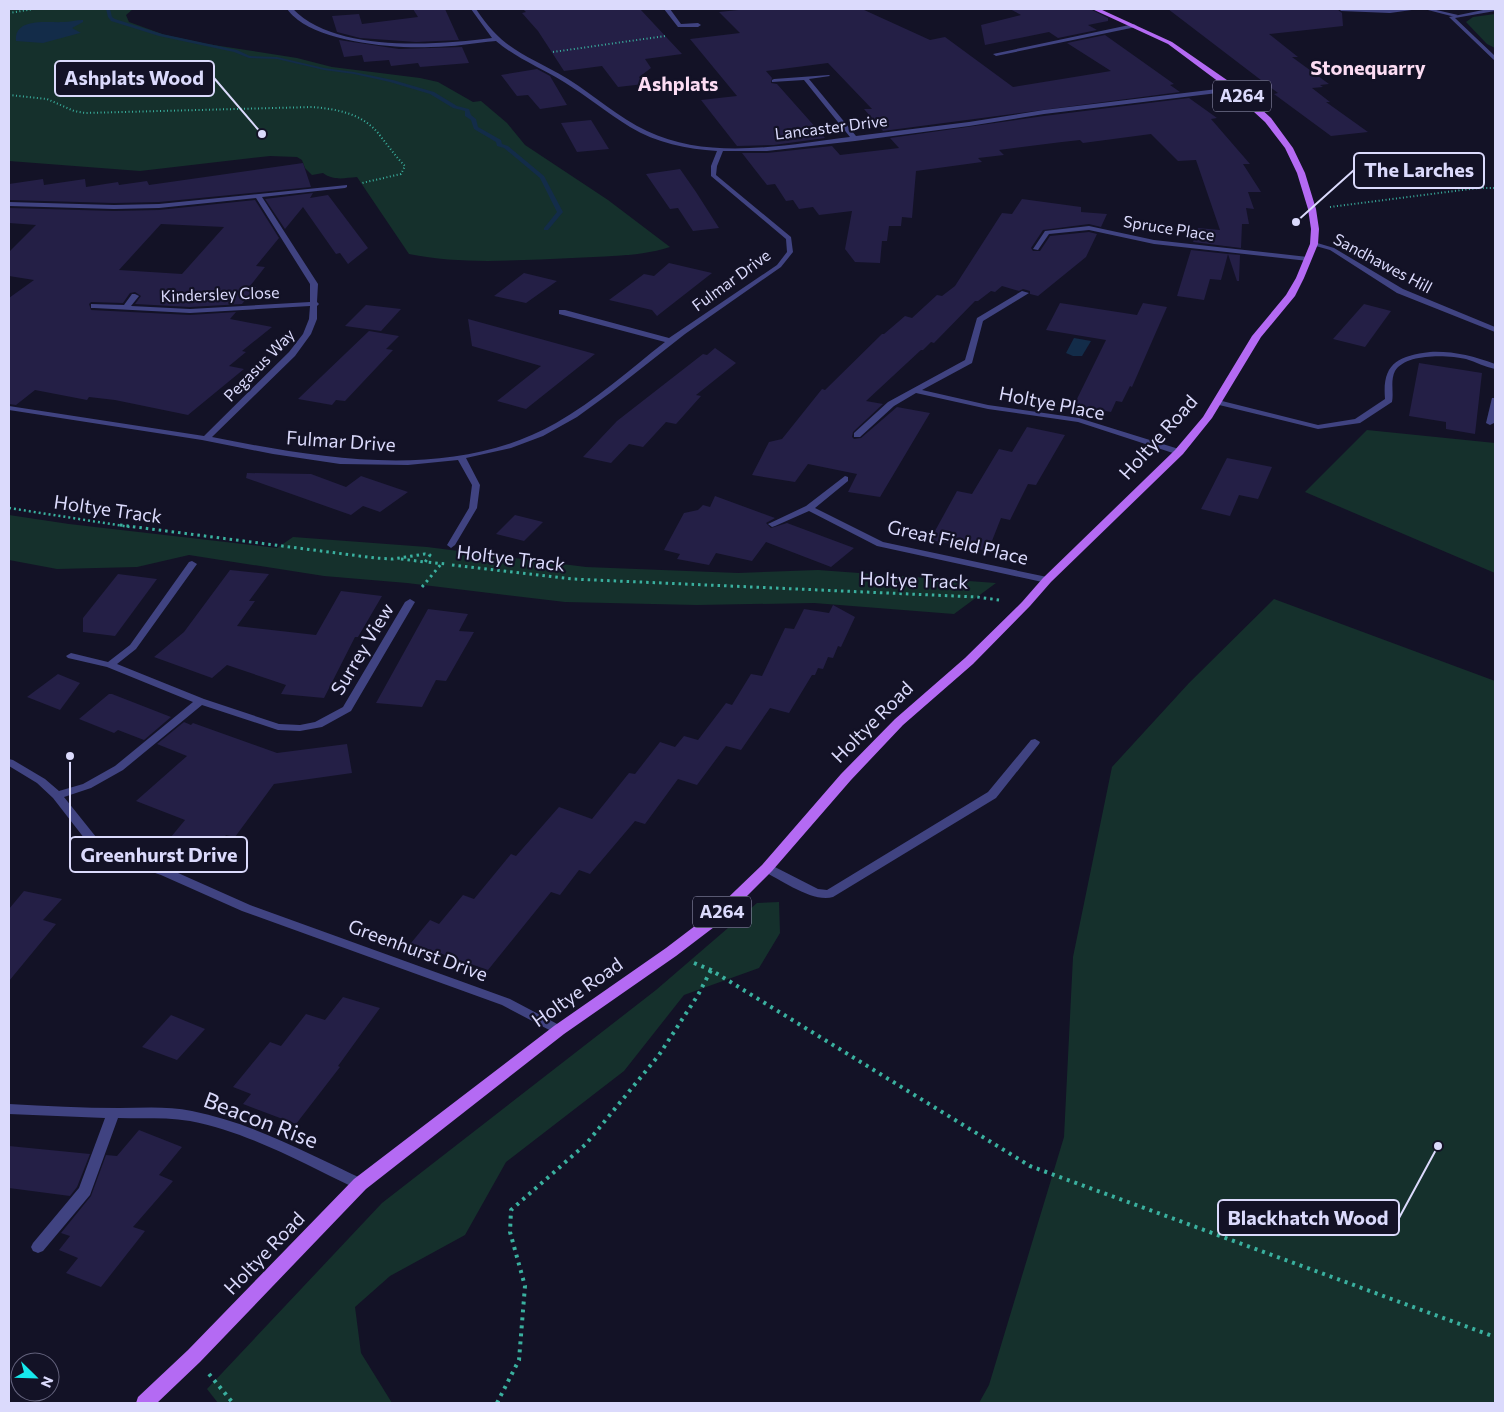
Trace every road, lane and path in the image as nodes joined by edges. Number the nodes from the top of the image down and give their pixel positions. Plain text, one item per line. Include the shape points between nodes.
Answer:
1 (34, 9) edge
2 (290, 9) edge
3 (474, 9) edge
4 (667, 9) edge
5 (1096, 9) edge
6 (1341, 9) edge
7 (1416, 9) edge
8 (1426, 9) edge
9 (1495, 9) edge
10 (9, 13) edge
11 (1455, 15) junction
12 (698, 25) dead end
13 (680, 26) junction
14 (1134, 26) junction
15 (496, 39) junction
16 (996, 54) dead end
17 (520, 55) junction
18 (1495, 59) edge
19 (827, 76) dead end
20 (805, 78) junction
21 (774, 81) dead end
22 (1234, 89) junction
23 (9, 95) edge
24 (855, 139) junction
25 (721, 149) junction
26 (345, 186) joint
27 (1494, 188) edge
28 (258, 196) junction
29 (9, 204) edge
30 (1312, 209) junction
31 (1314, 244) junction
32 (1036, 249) dead end
33 (1308, 259) junction
34 (1025, 294) dead end
35 (136, 296) dead end
36 (314, 304) junction
37 (94, 306) dead end
38 (126, 308) junction
39 (562, 312) dead end
40 (1495, 330) edge
41 (671, 341) junction
42 (1495, 367) edge
43 (917, 391) junction
44 (1495, 400) edge
45 (1218, 402) junction
46 (9, 408) edge
47 (1490, 423) dead end
48 (857, 435) dead end
49 (205, 439) junction
50 (1178, 452) junction
51 (461, 457) junction
52 (845, 478) dead end
53 (9, 508) edge
54 (809, 508) junction
55 (772, 524) dead end
56 (451, 545) joint
57 (399, 558) junction
58 (426, 562) junction
59 (192, 564) dead end
60 (441, 564) junction
61 (1047, 580) junction
62 (410, 602) joint
63 (1026, 604) junction
64 (71, 656) dead end
65 (110, 665) junction
66 (200, 701) junction
67 (1035, 742) dead end
68 (9, 762) edge
69 (57, 795) junction
70 (767, 868) junction
71 (671, 952) junction
72 (711, 970) junction
73 (559, 1030) junction
74 (9, 1109) edge
75 (113, 1113) junction
76 (360, 1184) junction
77 (38, 1247) dead end
78 (1495, 1337) edge
79 (194, 1356) junction
80 (146, 1403) edge
81 (233, 1403) edge
82 (497, 1403) edge

1 - 10 path
2 - 15 street via 308,26 382,43 424,46
3 - 15 street, Lancaster Drive
4 - 13 street
5 - 14 main road, Holtye Road / A264
6 - 7 street
8 - 11 street
9 - 11 street
11 - 18 street via 1453,20
12 - 13 street
13 - 17 path via 661,38
14 - 16 street
14 - 22 main road, Holtye Road / A264 via 1170,43
15 - 17 street, Lancaster Drive
17 - 25 street, Lancaster Drive via 566,81 637,129 658,138
19 - 20 street
20 - 21 street
20 - 24 street
22 - 24 street, Lancaster Drive
22 - 30 main road, Holtye Road / A264 via 1268,120 1289,148
23 - 26 path via 44,98 63,108 83,113 310,106 340,111 365,121 405,166 401,174
24 - 25 street, Lancaster Drive via 767,149
25 - 41 street, Fulmar Drive via 713,175 725,188 778,226 789,238 790,252 779,266
26 - 28 street
27 - 30 path
28 - 29 street via 159,206
28 - 36 street, Pegasus Way via 314,284
30 - 31 main road, Holtye Road / A264
31 - 33 main road, Holtye Road / A264
31 - 40 street, Sandhawes Hill via 1332,249 1400,291
32 - 33 street, Spruce Place via 1047,232 1089,228 1154,242
33 - 45 main road, Holtye Road / A264 via 1290,296 1257,336
34 - 43 street via 980,320 970,361
35 - 38 street, Kindersley Close
36 - 38 street, Kindersley Close via 190,311
36 - 49 street, Pegasus Way via 307,334 292,354
37 - 38 street, Kindersley Close
39 - 41 street
41 - 51 street, Fulmar Drive via 585,408 541,434 502,448
42 - 45 street via 1454,354 1405,359 1393,368 1388,383 1389,400 1357,421 1318,427
43 - 48 street via 890,404
43 - 50 street, Holtye Place via 988,407 1079,420
44 - 47 street
45 - 50 main road, Holtye Road / A264
46 - 49 street, Fulmar Drive
49 - 51 street, Fulmar Drive via 273,452 364,463
50 - 61 main road, Holtye Road / A264
51 - 56 street via 476,485 473,508
52 - 54 street
53 - 57 path, Holtye Track via 365,557
54 - 55 street
54 - 61 street, Great Field Place via 880,544
56 - 60 path
57 - 58 path
57 - 58 path, Holtye Track via 411,554 430,555
58 - 60 path, Holtye Track
59 - 65 street via 133,647
60 - 62 path
60 - 63 path, Holtye Track via 572,580 977,597
61 - 63 main road, Holtye Road / A264
62 - 66 street, Surrey View via 347,709 325,722 300,728 278,726
63 - 70 main road, Holtye Road / A264 via 970,660 899,722
64 - 65 street, Surrey View
65 - 66 street, Surrey View
66 - 69 street via 119,768 87,786
67 - 70 street via 992,795 829,894 816,893
68 - 69 street, Greenhurst Drive
69 - 73 street, Greenhurst Drive via 92,840 109,853 165,872 246,908 506,1002
70 - 71 main road, Holtye Road / A264 via 717,917
71 - 72 path
71 - 73 main road, Holtye Road / A264
72 - 78 path via 1030,1166
72 - 82 path via 659,1055 586,1144 511,1210 510,1232 525,1286 519,1360
73 - 76 main road, Holtye Road / A264
74 - 75 street, Beacon Rise
75 - 76 street, Beacon Rise via 160,1112 216,1122
75 - 77 street via 85,1191
76 - 79 main road, Holtye Road / A264
79 - 80 main road, Holtye Road / A264
79 - 81 path

